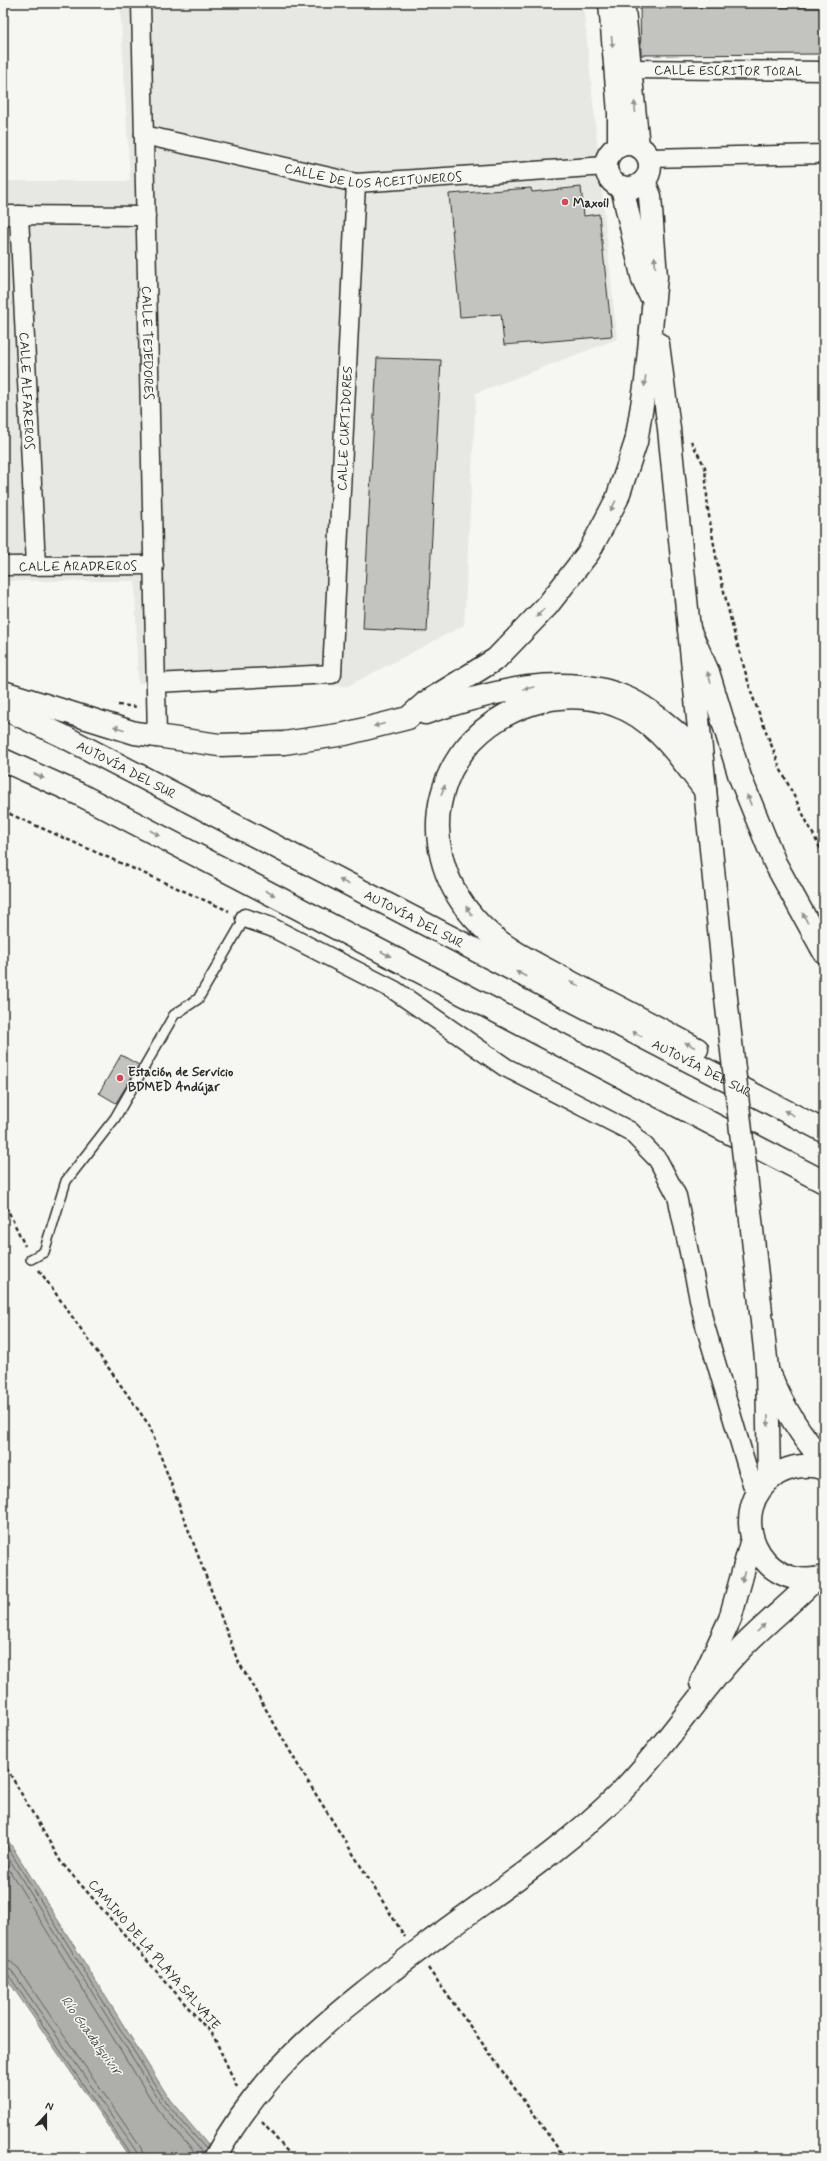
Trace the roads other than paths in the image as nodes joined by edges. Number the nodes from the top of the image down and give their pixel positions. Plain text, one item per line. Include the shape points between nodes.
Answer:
1 (141, 3) edge
2 (610, 3) edge
3 (621, 3) edge
4 (632, 69) junction
5 (824, 71) edge
6 (144, 135) junction
7 (635, 150) junction
8 (824, 154) edge
9 (606, 166) junction
10 (644, 181) junction
11 (356, 183) junction
12 (622, 187) junction
13 (11, 215) edge
14 (146, 216) junction
15 (653, 300) junction
16 (154, 565) junction
17 (3, 566) edge
18 (36, 566) junction
19 (689, 629) junction
20 (156, 684) junction
21 (3, 692) edge
22 (3, 708) edge
23 (408, 718) junction
24 (157, 736) junction
25 (701, 754) junction
26 (3, 760) edge
27 (705, 790) junction
28 (245, 918) joint
29 (824, 952) edge
30 (824, 1115) edge
31 (824, 1131) edge
32 (824, 1182) edge
33 (31, 1259) road end
34 (767, 1368) junction
35 (824, 1462) edge
36 (824, 1469) edge
37 (764, 1486) junction
38 (752, 1539) junction
39 (820, 1578) edge
40 (690, 1709) junction
41 (215, 2158) edge

1 - 6 street, CALLE TEJEDORES
2 -> 7 main road via 619,113
3 - 4 main road
4 - 5 street, CALLE ESCRITOR TORAL
7 -> 4 main road
6 - 11 street, CALLE DE LOS ACEITUNEROS
6 - 14 street, CALLE TEJEDORES
7 - 8 street
7 - 9 main road via 610,154
7 - 10 main road via 650,170
9 - 11 street, CALLE DE LOS ACEITUNEROS
9 - 12 main road via 610,179
10 - 12 main road via 634,188
15 -> 10 main road via 656,277 650,196
11 - 20 street, CALLE CURTIDORES via 332,674
12 - 15 main road via 643,280
13 - 14 street
13 - 18 street, CALLE ALFAREROS
14 - 16 street, CALLE TEJEDORES
15 - 19 main road
15 -> 23 main road via 646,381 636,442 617,499 589,552 547,606 496,659 425,703
16 - 18 street, CALLE ARADREROS
16 - 20 street, CALLE TEJEDORES
17 - 18 street, CALLE ARADREROS
19 - 25 main road
29 -> 19 main road via 772,856 740,778 708,672
20 - 24 street, CALLE TEJEDORES
24 -> 21 main road via 136,733
31 -> 22 main road, AUTOVÍA DEL SUR via 68,739
23 -> 24 main road via 345,734 284,743 219,745
25 -> 23 main road via 660,719 628,699 589,686 553,684 472,698
25 - 27 main road
26 -> 32 main road via 79,794
30 -> 27 main road via 534,963 500,941 474,918 454,890 441,860 437,828 441,797 452,769 469,742 486,726 515,709 545,700 579,696 616,705 646,722 666,739
27 - 34 main road, bridge
28 - 33 lane via 198,999 174,1015 115,1118 66,1182 44,1252
28 - 37 street via 271,928 394,990 505,1067 630,1132 658,1160 676,1196 704,1322 752,1484
34 - 35 main road via 783,1405 804,1439
34 -> 37 main road
36 - 37 main road via 817,1466 800,1466 784,1470
37 - 38 main road via 752,1507
38 - 39 main road via 759,1554 779,1572 799,1579
38 -> 40 main road via 730,1619
40 -> 39 main road via 734,1656 769,1620
40 - 41 main road, bridge via 656,1754 614,1799 570,1838 355,1998 289,2057 242,2114

